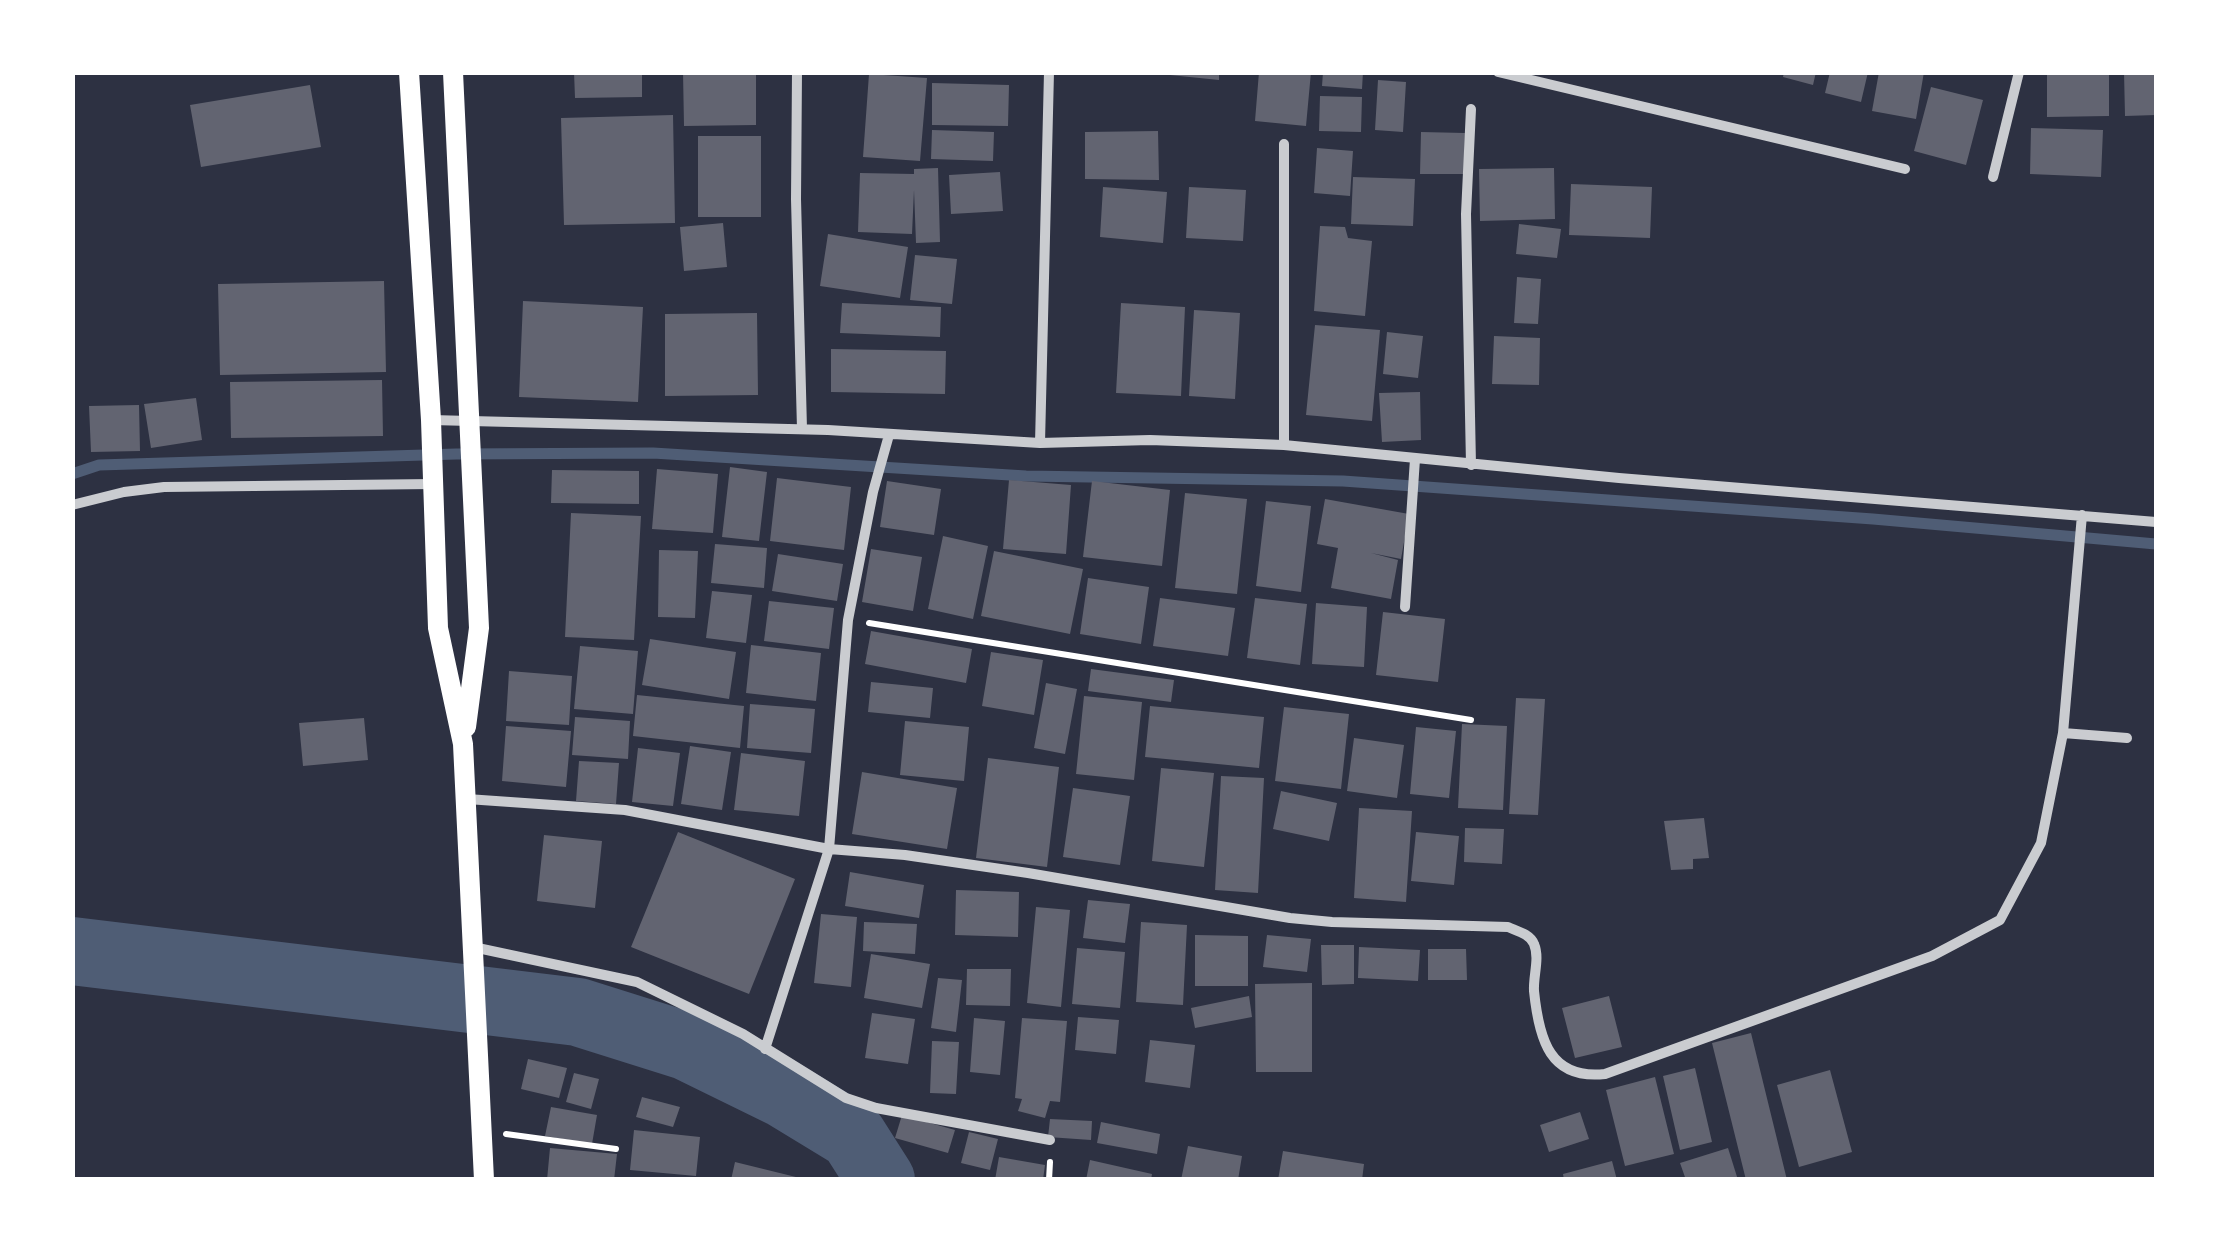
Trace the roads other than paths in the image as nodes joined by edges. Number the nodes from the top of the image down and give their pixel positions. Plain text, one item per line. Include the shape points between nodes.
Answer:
1 (410, 72) edge
2 (453, 72) edge
3 (796, 72) edge
4 (1048, 72) edge
5 (1498, 72) edge
6 (2019, 72) edge
7 (1472, 109) dead end
8 (1284, 144) dead end
9 (1905, 169) dead end
10 (1994, 177) dead end
11 (471, 425) junction
12 (432, 427) junction
13 (802, 429) junction
14 (889, 435) junction
15 (1040, 443) junction
16 (1284, 446) junction
17 (1415, 459) junction
18 (1471, 464) junction
19 (434, 477) junction
20 (72, 505) edge
21 (2082, 515) junction
22 (2156, 522) edge
23 (1405, 607) dead end
24 (2063, 733) junction
25 (2128, 738) dead end
26 (463, 744) junction
27 (467, 799) junction
28 (829, 850) junction
29 (472, 946) junction
30 (766, 1049) junction
31 (1050, 1140) dead end
32 (484, 1180) edge

1 - 12 main road
2 - 11 main road
3 - 13 street
4 - 15 street
5 - 9 street
6 - 10 street
7 - 18 street via 1466,214
8 - 16 street
11 - 12 street
11 - 13 street
11 - 26 main road via 479,628
12 - 19 main road
13 - 14 street
14 - 15 street
14 - 28 street via 848,620
15 - 16 street
16 - 17 street
17 - 18 street
17 - 23 street
18 - 21 street
19 - 20 street via 164,487
19 - 26 main road via 438,628
21 - 22 street
21 - 24 street
24 - 25 street
24 - 28 street via 2041,843 2000,920 1932,956 1585,1076 1556,1063 1534,990 1535,946 1508,927 1318,921 905,855
26 - 27 main road
27 - 28 street via 624,810
27 - 29 main road
28 - 30 street
29 - 30 street via 637,982
29 - 32 main road
30 - 31 street via 846,1098 876,1108

